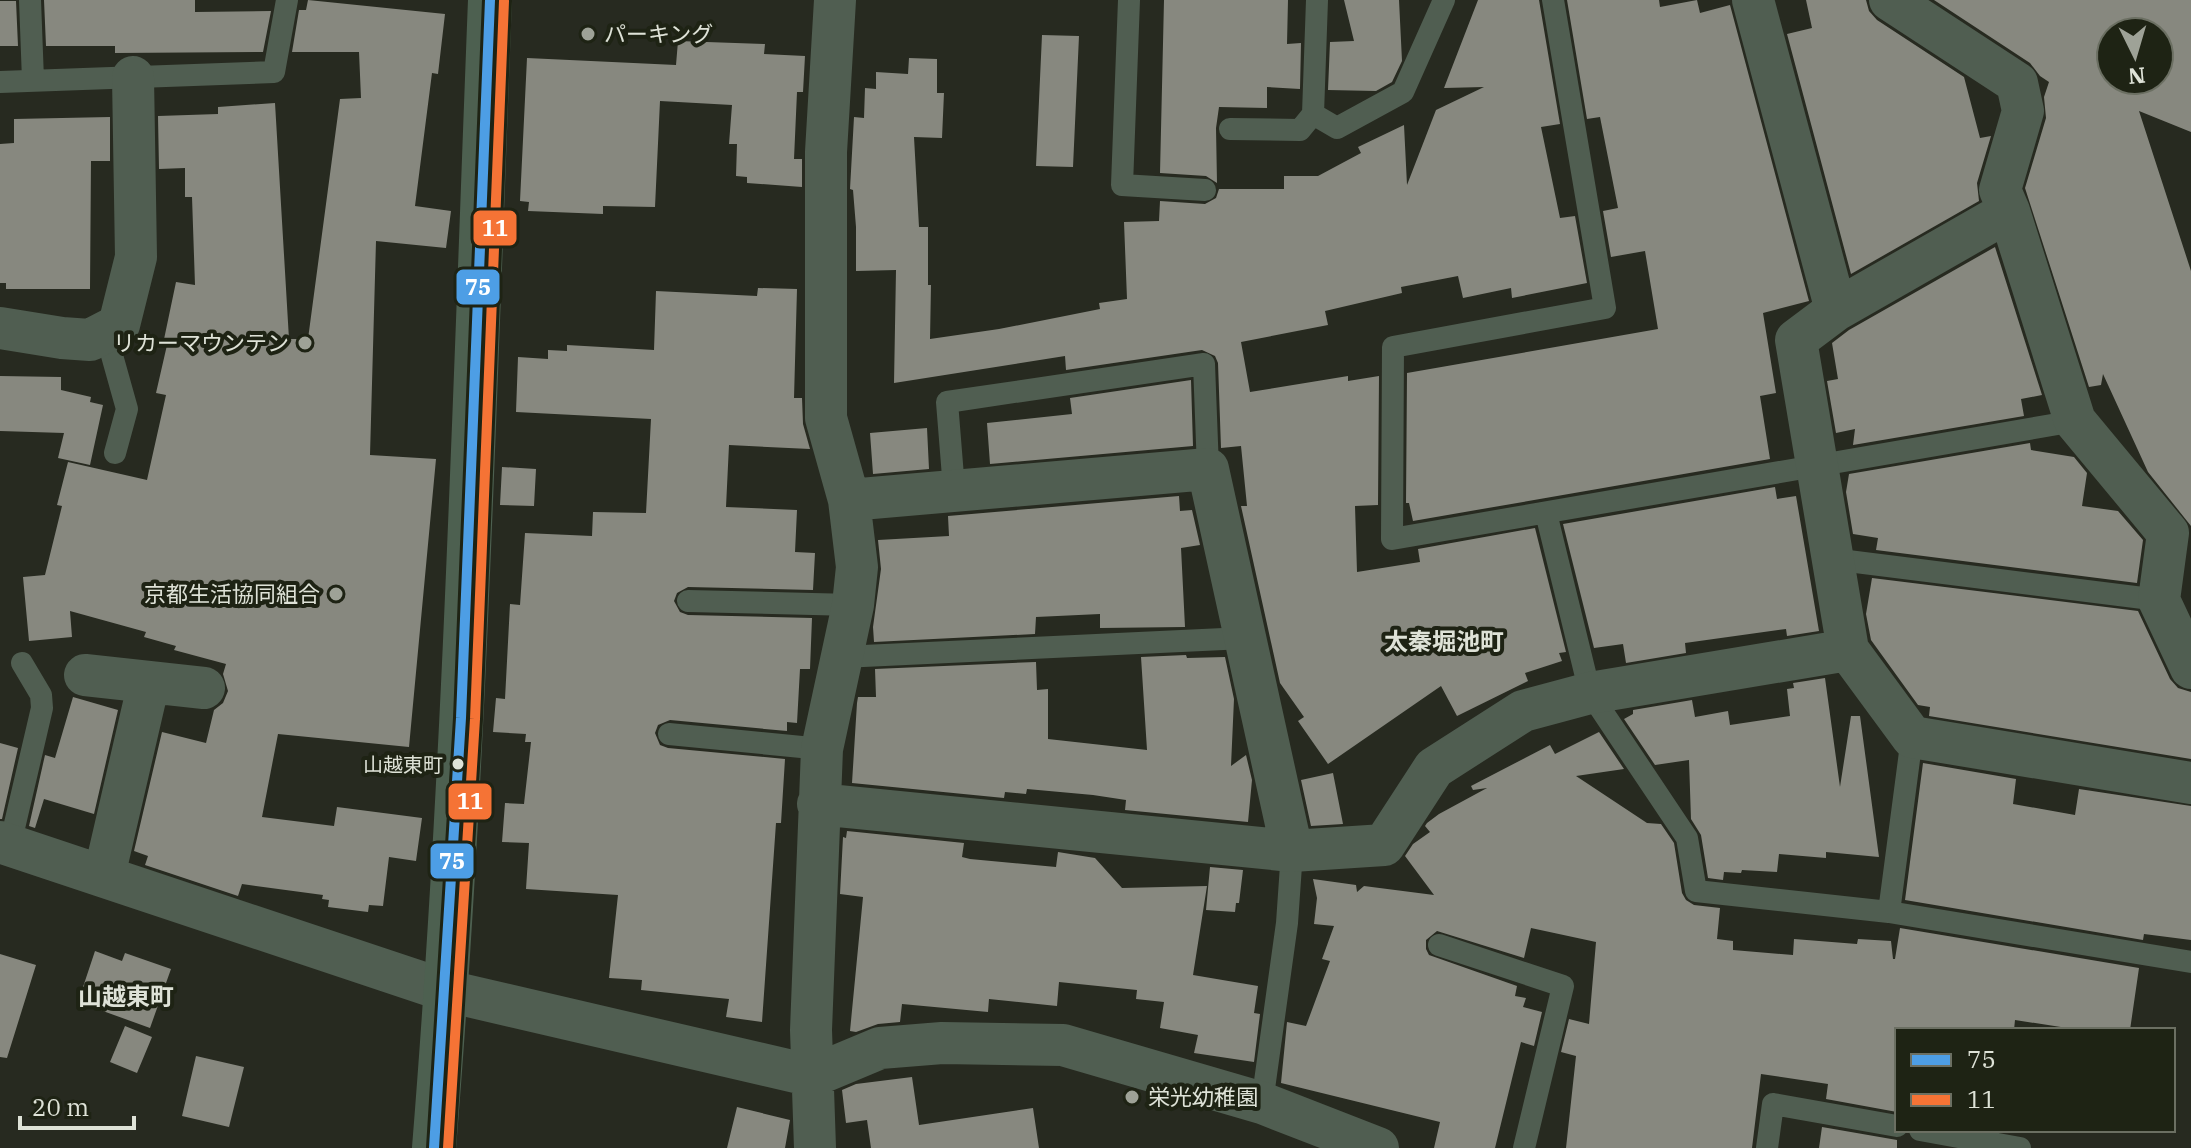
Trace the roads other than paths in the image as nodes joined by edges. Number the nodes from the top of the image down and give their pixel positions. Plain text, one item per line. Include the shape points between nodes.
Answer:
1 (30, 0) edge
2 (287, 0) edge
3 (490, 0) edge
4 (835, 0) edge
5 (1129, 0) edge
6 (1317, 0) edge
7 (1444, 0) edge
8 (1553, 0) edge
9 (1753, 0) edge
10 (1890, 0) edge
11 (133, 77) junction
12 (33, 80) junction
13 (0, 82) edge
14 (1313, 114) junction
15 (1230, 129) dead end
16 (1205, 190) dead end
17 (2009, 211) junction
18 (1836, 310) junction
19 (0, 328) edge
20 (106, 334) junction
21 (2075, 421) junction
22 (115, 453) dead end
23 (1817, 465) junction
24 (1208, 469) junction
25 (954, 489) junction
26 (849, 500) junction
27 (1546, 513) junction
28 (1832, 559) junction
29 (2159, 600) junction
30 (688, 601) dead end
31 (853, 605) junction
32 (1245, 638) junction
33 (1848, 650) junction
34 (842, 657) junction
35 (22, 663) dead end
36 (2191, 668) edge
37 (85, 675) dead end
38 (149, 682) junction
39 (204, 688) dead end
40 (1590, 693) junction
41 (669, 734) dead end
42 (1912, 737) junction
43 (822, 749) junction
44 (2191, 783) edge
45 (818, 804) junction
46 (5, 844) edge
47 (1292, 851) junction
48 (104, 876) junction
49 (1889, 912) junction
50 (1439, 945) dead end
51 (2191, 962) edge
52 (447, 991) junction
53 (813, 1076) junction
54 (1262, 1103) junction
55 (1895, 1126) edge
56 (1931, 1132) edge
57 (434, 1148) edge
58 (815, 1148) edge
59 (1378, 1148) edge
60 (1524, 1148) edge
61 (1767, 1148) edge
62 (2020, 1148) edge

1 - 12 lane
2 - 11 lane via 274,72
3 - 52 street
4 - 26 street via 826,152 826,418
5 - 16 lane via 1122,185
6 - 14 lane
7 - 14 lane via 1403,92 1337,128
8 - 27 lane via 1605,308 1393,347 1392,539
9 - 18 street
10 - 17 street via 2017,83 2023,111 2000,190
11 - 12 lane
11 - 20 street via 136,257 119,325
12 - 13 lane
14 - 15 lane via 1300,130
17 - 18 street
17 - 21 street
18 - 23 street via 1796,340
19 - 20 street via 90,340
20 - 22 lane via 127,409
21 - 23 lane
21 - 29 street via 2168,533
23 - 27 lane
23 - 28 street
24 - 25 street
24 - 25 lane via 1204,364 947,402
24 - 32 street
25 - 26 street
26 - 31 street via 857,567
27 - 40 lane
28 - 29 lane
28 - 33 street
29 - 36 street
30 - 31 lane
31 - 34 street
32 - 34 lane
32 - 47 street
33 - 40 street
33 - 42 street
34 - 43 street
35 - 46 lane via 41,695 42,708
37 - 38 street
38 - 39 street
38 - 48 street
40 - 47 street via 1523,711 1434,768 1384,845
40 - 49 lane via 1687,838 1696,891
41 - 43 lane
42 - 44 street
42 - 49 lane
43 - 45 street
45 - 47 street
45 - 53 street
46 - 48 street
47 - 54 lane
48 - 52 street
49 - 51 lane
50 - 60 lane via 1563,986
52 - 53 street
52 - 57 street
53 - 54 street via 880,1048 1063,1045
53 - 58 street
54 - 59 street
55 - 61 lane via 1773,1104
56 - 62 lane

